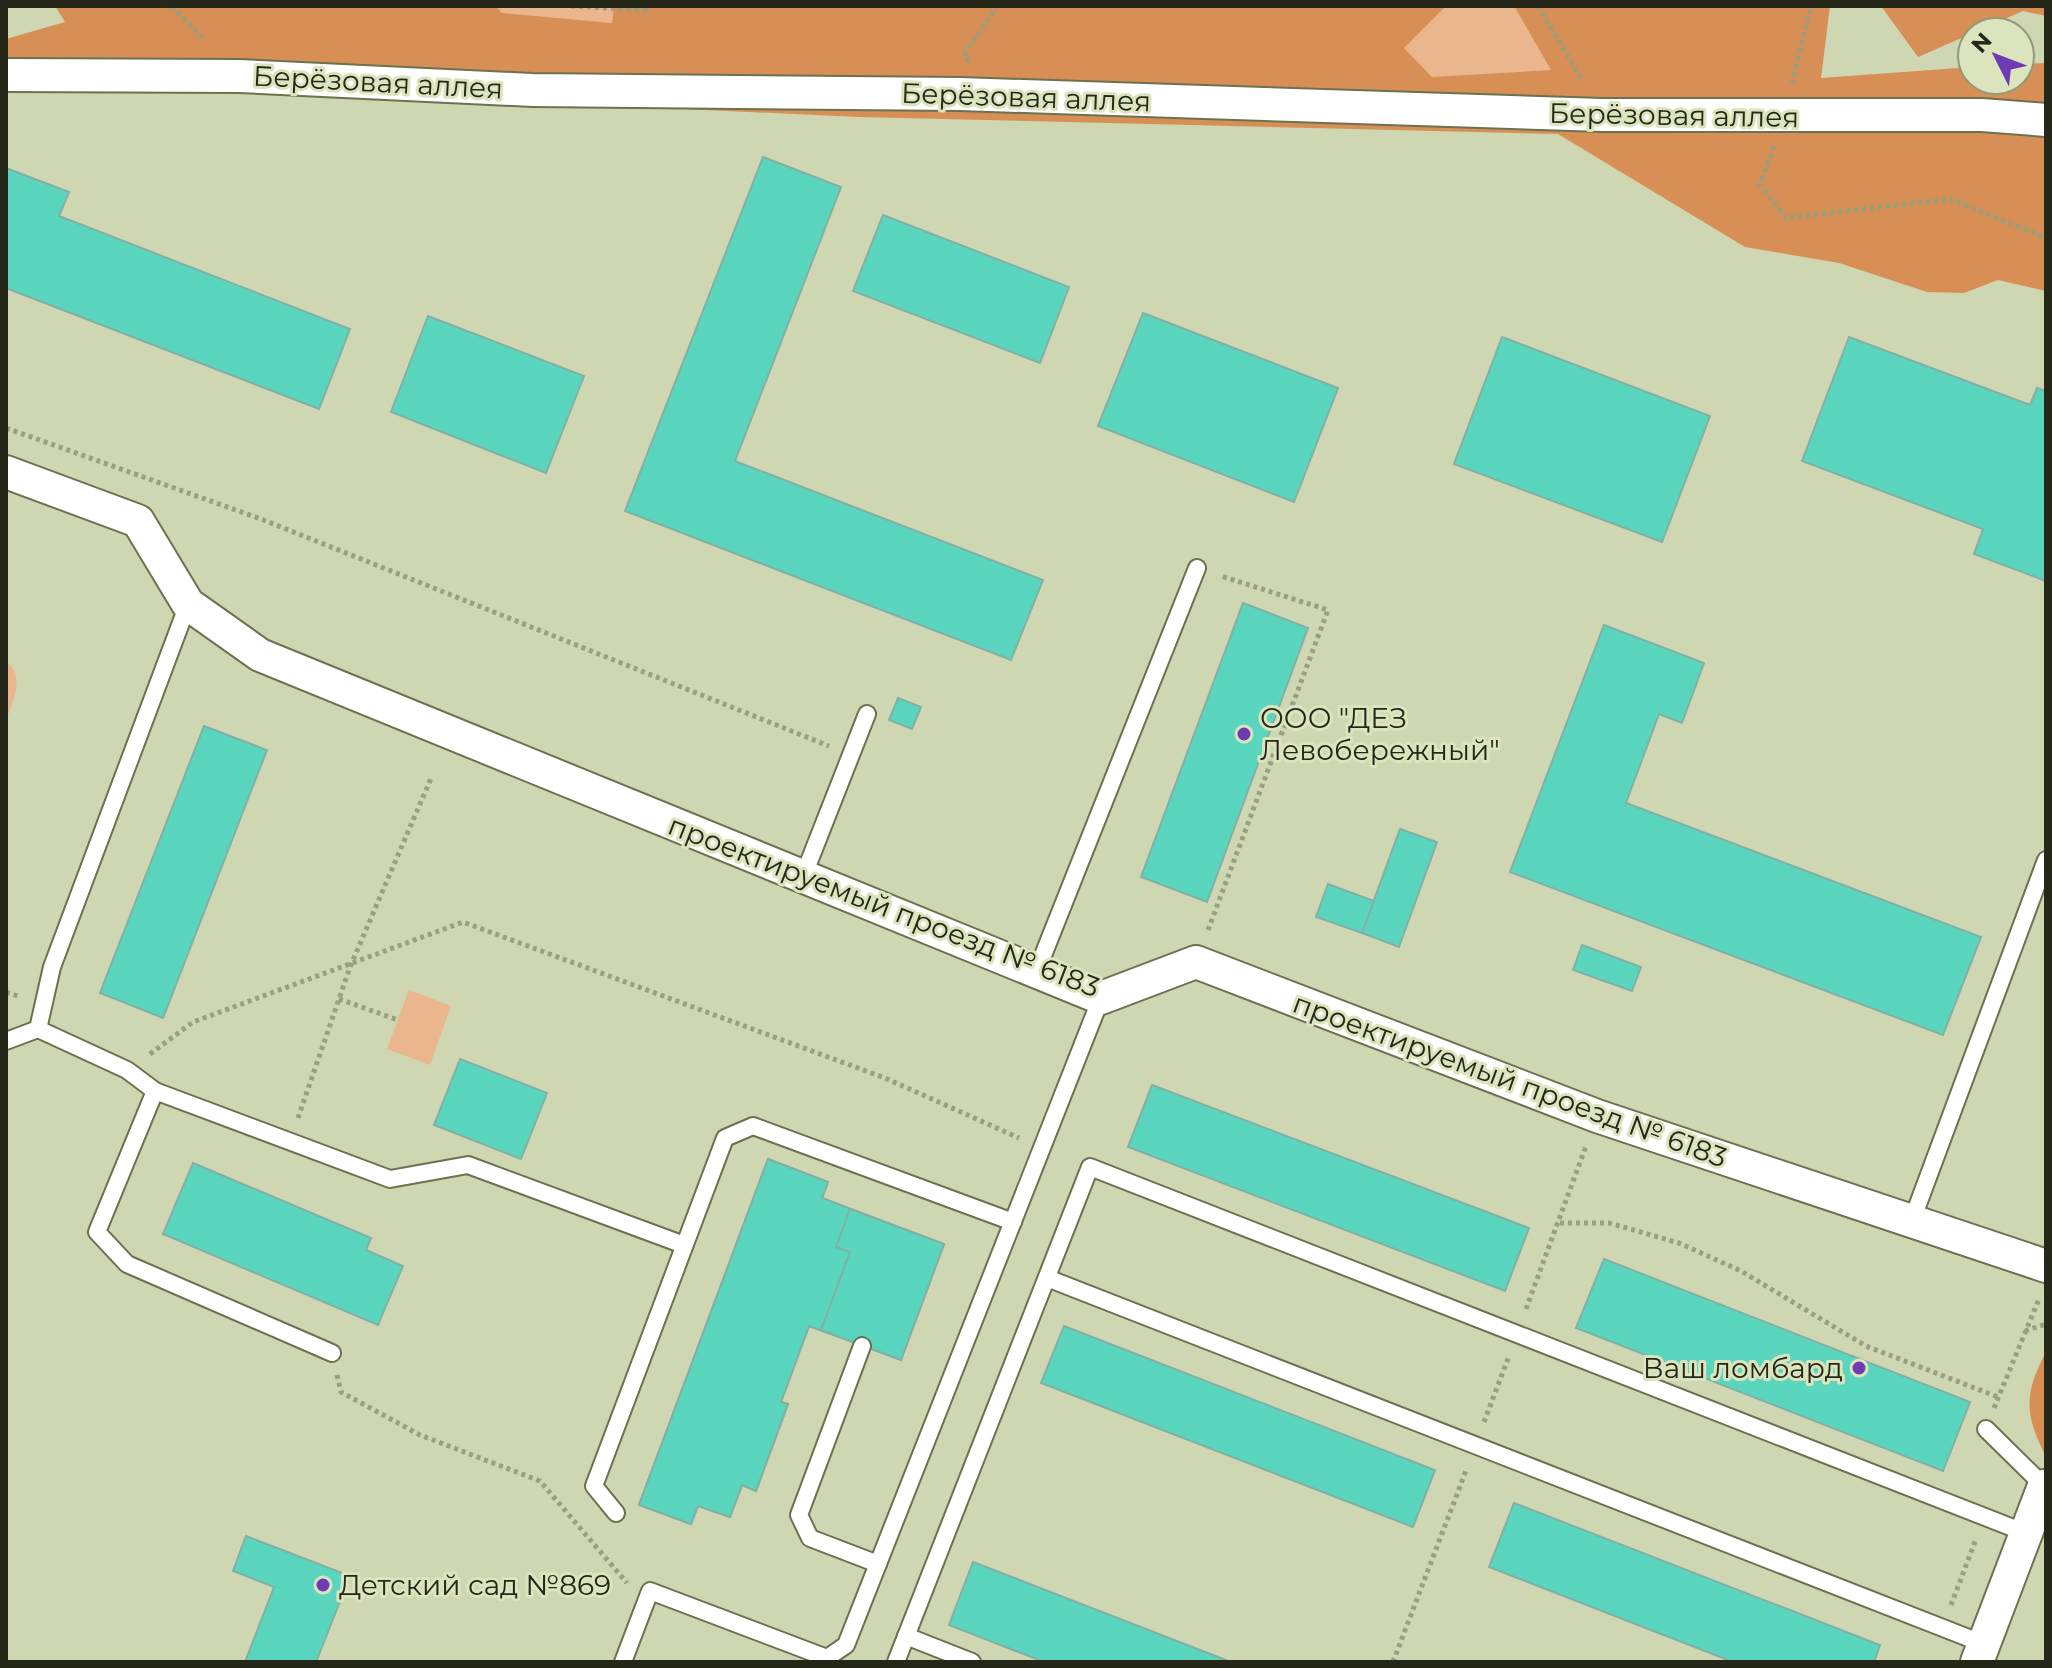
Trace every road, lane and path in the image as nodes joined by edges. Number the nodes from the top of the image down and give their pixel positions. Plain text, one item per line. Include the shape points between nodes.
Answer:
1 (571, 6) edge
2 (646, 6) edge
3 (997, 6) edge
4 (1538, 6) edge
5 (1811, 6) edge
6 (6, 75) edge
7 (1002, 96) junction
8 (1602, 115) junction
9 (1784, 117) junction
10 (2046, 120) edge
11 (2046, 238) edge
12 (6, 428) edge
13 (6, 472) edge
14 (1197, 568) joint
15 (188, 604) junction
16 (867, 714) dead end
17 (851, 755) junction
18 (432, 776) dead end
19 (2046, 860) edge
20 (803, 877) junction
21 (1196, 962) junction
22 (350, 967) junction
23 (1036, 973) junction
24 (1101, 998) junction
25 (339, 999) junction
26 (398, 1020) dead end
27 (38, 1029) junction
28 (6, 1041) edge
29 (127, 1070) junction
30 (155, 1091) junction
31 (290, 1142) junction
32 (1043, 1148) junction
33 (1584, 1153) dead end
34 (1013, 1222) junction
35 (1911, 1223) junction
36 (684, 1245) junction
37 (1047, 1278) junction
38 (2045, 1278) edge
39 (2046, 1324) edge
40 (2024, 1332) junction
41 (862, 1346) dead end
42 (332, 1353) joint
43 (1986, 1429) dead end
44 (2044, 1486) joint
45 (616, 1513) dead end
46 (1985, 1517) junction
47 (2026, 1533) junction
48 (878, 1564) junction
49 (650, 1591) junction
50 (1943, 1628) junction
51 (906, 1636) junction
52 (1981, 1653) edge
53 (623, 1662) edge
54 (896, 1662) edge
55 (972, 1662) edge

1 - 2 path
3 - 7 path via 964,55
4 - 8 path
5 - 9 path
6 - 7 street, Берёзовая аллея
7 - 8 street, Берёзовая аллея
8 - 9 street, Берёзовая аллея
9 - 10 street, Берёзовая аллея via 1982,115
9 - 11 path via 1760,185 1786,218 1950,199
12 - 17 path via 261,519
13 - 15 street, проектируемый проезд № 6183 via 138,521
14 - 21 path via 1328,610
14 - 23 lane
15 - 20 street, проектируемый проезд № 6183 via 260,655
15 - 27 lane via 52,967
16 - 17 lane
17 - 20 lane
18 - 22 path
19 - 35 lane
20 - 23 street, проектируемый проезд № 6183
21 - 24 street, проектируемый проезд № 6183
21 - 35 street, проектируемый проезд № 6183 via 1597,1116
22 - 25 path
22 - 29 path via 193,1022
22 - 32 path via 463,922 885,1078
23 - 24 street, проектируемый проезд № 6183
24 - 32 lane
25 - 26 path
25 - 31 path
27 - 28 lane
27 - 29 lane
29 - 30 lane
30 - 31 lane
30 - 42 lane via 97,1232 127,1264
31 - 36 lane via 390,1179 468,1165
32 - 34 lane
33 - 40 path via 1560,1223 1609,1223 1679,1243 1741,1271 1866,1346 2000,1394
34 - 36 lane via 753,1126 725,1138
34 - 48 lane
35 - 38 street, проектируемый проезд № 6183
36 - 45 lane via 594,1486
37 - 46 lane via 1090,1167
37 - 50 lane
37 - 51 lane
38 - 40 path
39 - 40 path
41 - 48 lane via 799,1515 810,1538
42 - 49 path via 341,1392 420,1435 540,1481 623,1581
43 - 44 lane
44 - 47 street
46 - 47 lane
46 - 50 path
47 - 52 street
48 - 49 lane via 846,1645 827,1658
49 - 53 lane
50 - 52 lane
51 - 54 lane
51 - 55 lane

